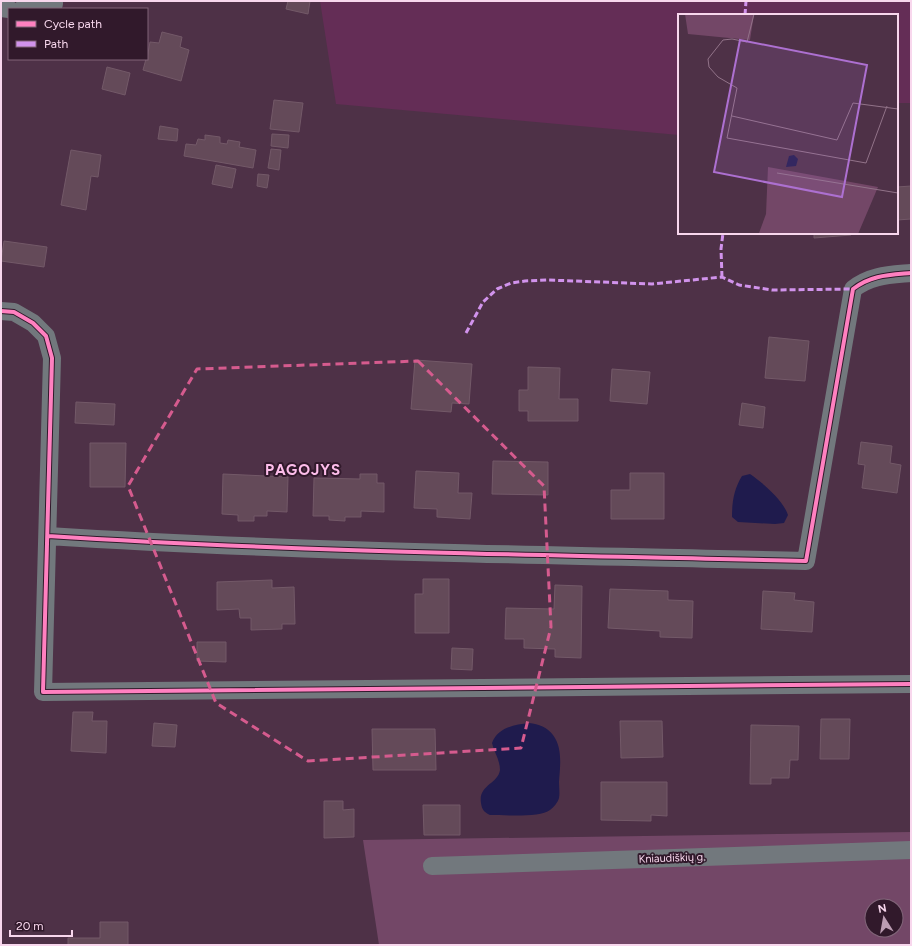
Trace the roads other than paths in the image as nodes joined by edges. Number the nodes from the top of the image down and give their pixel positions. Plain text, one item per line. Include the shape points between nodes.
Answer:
1 (54, 1) edge
2 (28, 8) edge
3 (911, 274) edge
4 (1, 311) edge
5 (48, 536) junction
6 (911, 684) edge
7 (911, 850) edge
8 (432, 866) dead end

1 - 2 street via 54,4
3 - 5 street via 875,277 862,282 853,290 806,561 166,543
4 - 5 street via 14,312 33,323 46,336 52,358
5 - 6 street via 43,692
7 - 8 street, Kniaudiškių g.

